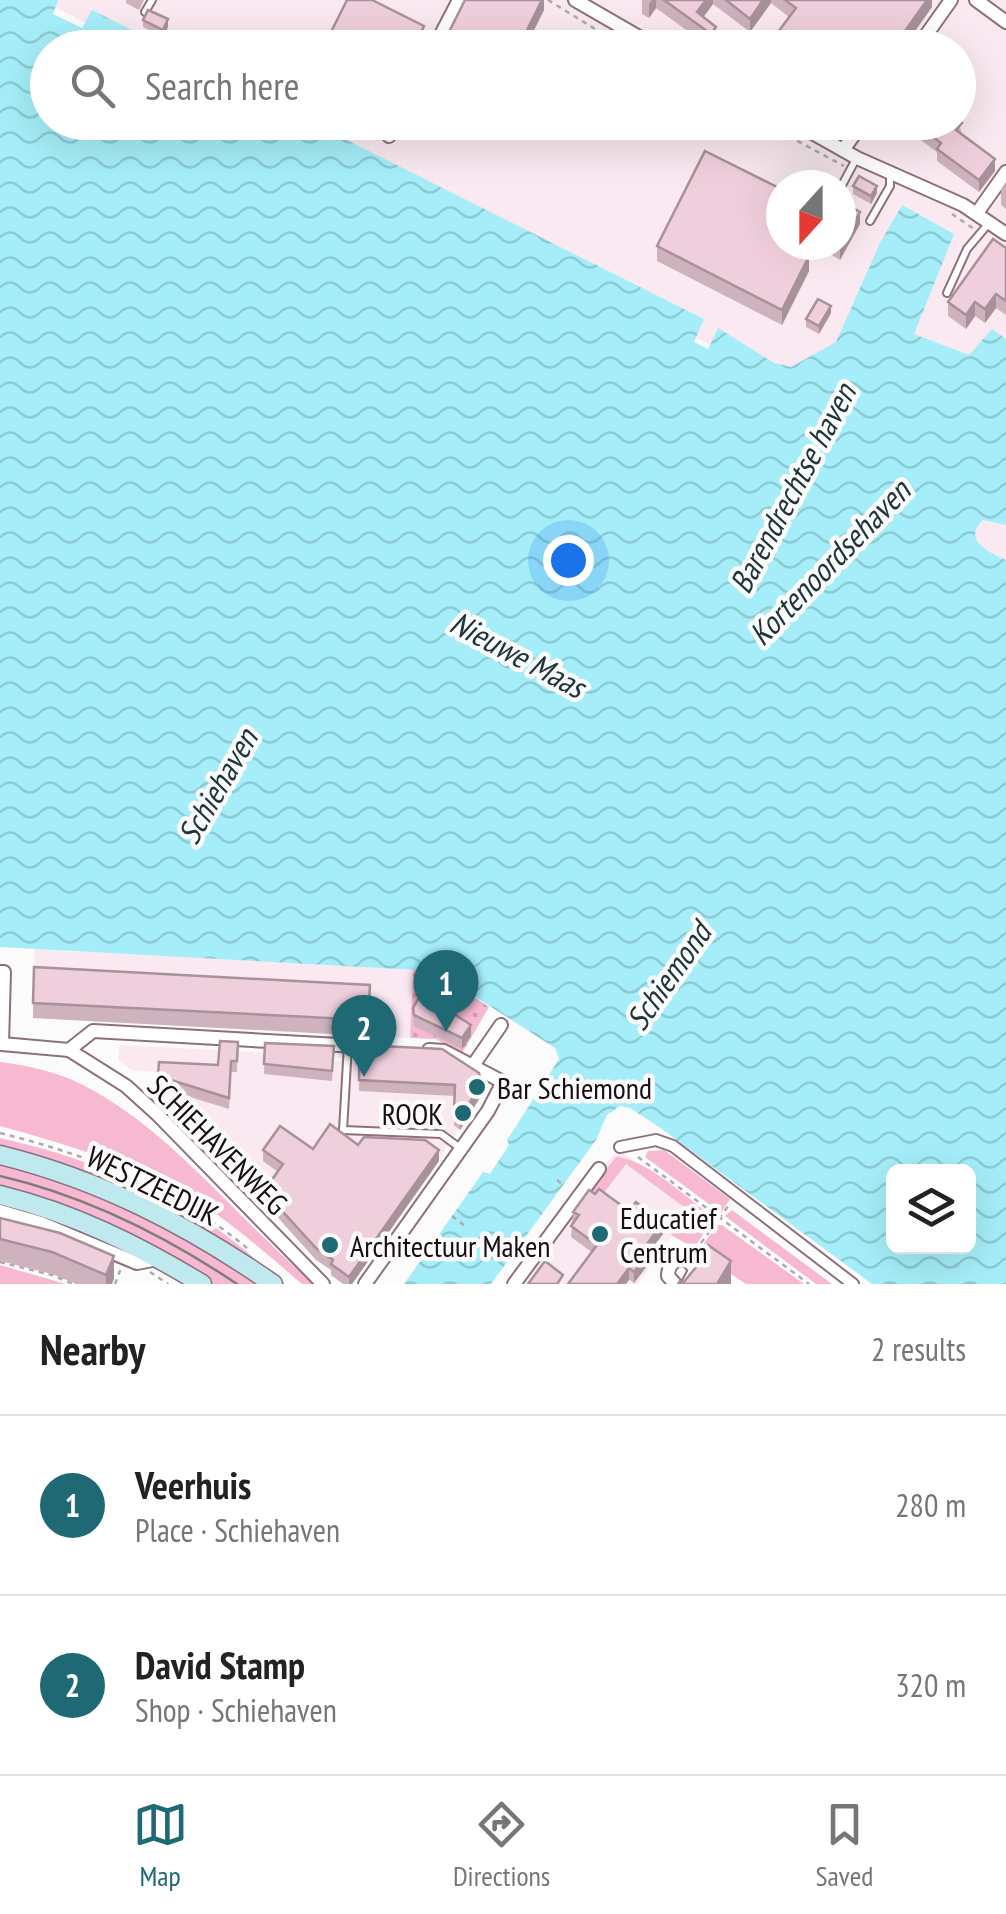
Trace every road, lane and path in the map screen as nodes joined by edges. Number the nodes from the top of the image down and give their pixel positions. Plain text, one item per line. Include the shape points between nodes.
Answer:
1 (152, 0) edge
2 (459, 0) edge
3 (548, 0) edge
4 (575, 0) edge
5 (951, 0) edge
6 (976, 0) edge
7 (145, 12) edge
8 (1006, 22) edge
9 (443, 30) edge
10 (597, 30) edge
11 (627, 30) edge
12 (930, 30) edge
13 (824, 140) edge
14 (850, 140) edge
15 (842, 150) junction
16 (857, 158) junction
17 (851, 170) edge
18 (1006, 172) edge
19 (890, 174) junction
20 (976, 213) junction
21 (870, 221) dead end
22 (990, 222) junction
23 (1006, 234) edge
24 (947, 294) dead end
25 (2, 972) edge
26 (501, 1025) dead end
27 (0, 1027) edge
28 (2, 1044) edge
29 (348, 1045) junction
30 (386, 1048) edge
31 (406, 1048) edge
32 (69, 1050) junction
33 (474, 1064) junction
34 (620, 1147) joint
35 (461, 1148) junction
36 (0, 1155) edge
37 (599, 1170) dead end
38 (556, 1180) dead end
39 (563, 1185) dead end
40 (738, 1194) junction
41 (0, 1195) edge
42 (0, 1211) edge
43 (452, 1216) dead end
44 (719, 1218) junction
45 (468, 1228) dead end
46 (160, 1258) junction
47 (131, 1260) junction
48 (688, 1260) junction
49 (0, 1262) edge
50 (72, 1284) edge
51 (116, 1284) edge
52 (168, 1284) edge
53 (202, 1284) edge
54 (272, 1284) edge
55 (323, 1284) edge
56 (365, 1284) edge
57 (514, 1284) edge
58 (674, 1284) edge
59 (688, 1284) edge
60 (809, 1284) edge
61 (853, 1284) edge

1 - 7 lane
2 - 9 street
3 - 10 path
4 - 11 street
5 - 12 street
6 - 8 street
13 - 15 street
14 - 15 street
15 - 16 street
16 - 17 lane
16 - 19 street
18 - 20 street
19 - 20 street
19 - 21 lane
20 - 22 street
22 - 23 street
22 - 24 lane via 966,250
25 - 27 street
26 - 33 street
27 - 28 street
28 - 32 street
29 - 30 street
29 - 32 street via 92,1031
29 - 35 lane via 343,1130 441,1134
31 - 33 street via 444,1051
32 - 55 street, SCHIEHAVENWEG via 158,1114
33 - 35 street via 503,1082
34 - 40 street via 668,1143
34 - 44 path
35 - 56 street
36 - 54 main road, WESTZEEDIJK via 144,1205
37 - 57 street
38 - 39 path
40 - 44 path
40 - 61 street
41 - 46 main road, WESTZEEDIJK via 81,1221
42 - 47 street
43 - 45 path
44 - 48 path
44 - 60 path
46 - 47 street, WESTZEEDIJK
46 - 53 main road, WESTZEEDIJK
47 - 51 path
47 - 52 path
48 - 58 street via 669,1267
48 - 59 street via 696,1271
49 - 50 path

